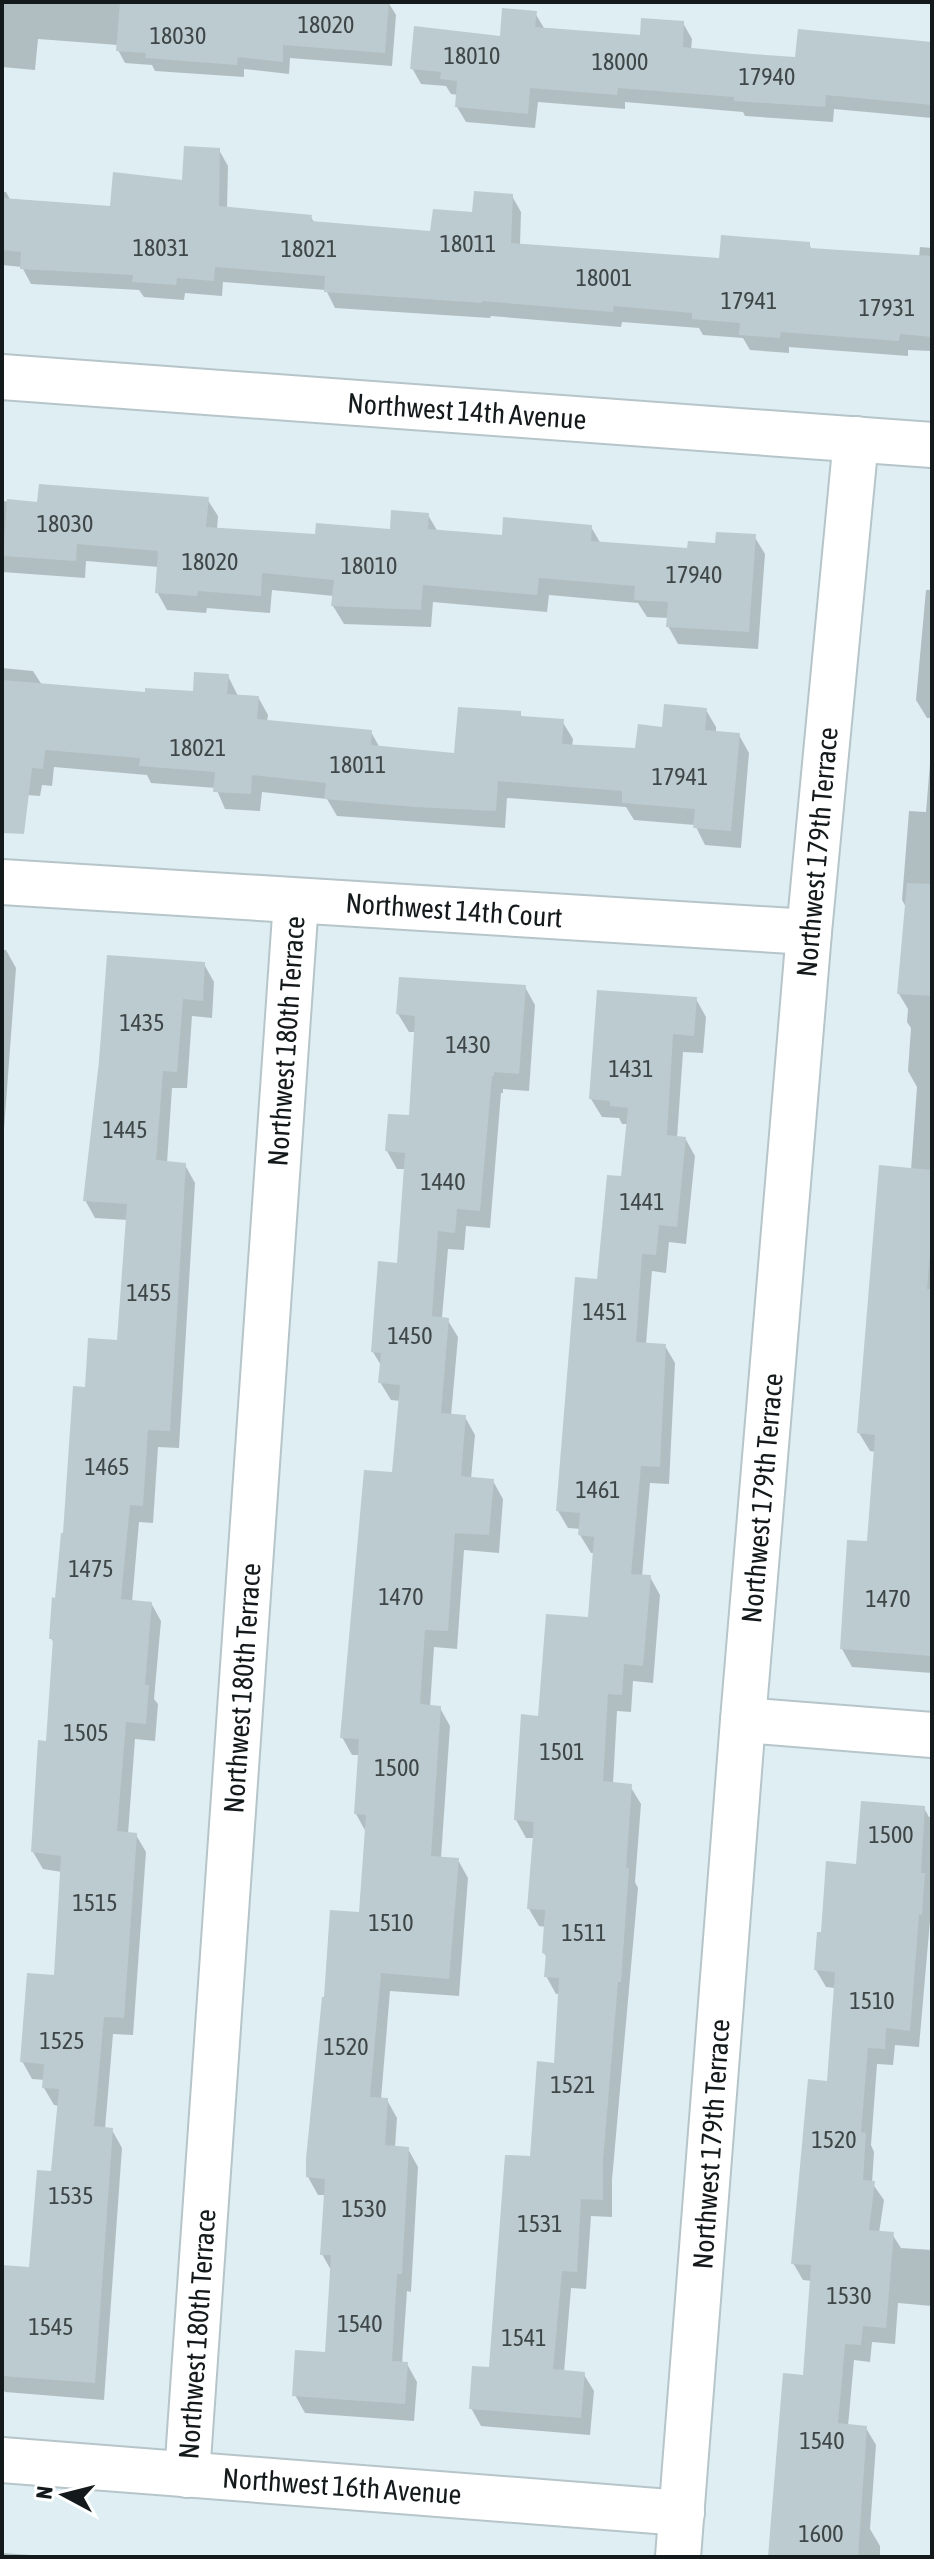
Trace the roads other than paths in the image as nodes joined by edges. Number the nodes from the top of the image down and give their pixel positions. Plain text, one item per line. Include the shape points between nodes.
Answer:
1 (2, 377) edge
2 (856, 439) junction
3 (932, 445) edge
4 (2, 882) edge
5 (296, 901) junction
6 (809, 932) junction
7 (743, 1720) junction
8 (932, 1735) edge
9 (2, 2460) edge
10 (187, 2475) junction
11 (682, 2513) junction
12 (678, 2557) edge

1 - 2 street, Northwest 14th Avenue
2 - 3 street, Northwest 14th Avenue
2 - 6 street, Northwest 179th Terrace
4 - 5 street, Northwest 14th Court
5 - 6 street, Northwest 14th Court
5 - 10 street, Northwest 180th Terrace
6 - 7 street, Northwest 179th Terrace
7 - 8 street
7 - 11 street, Northwest 179th Terrace
9 - 10 street, Northwest 16th Avenue
10 - 11 street, Northwest 16th Avenue
11 - 12 street, Northwest 179th Terrace

